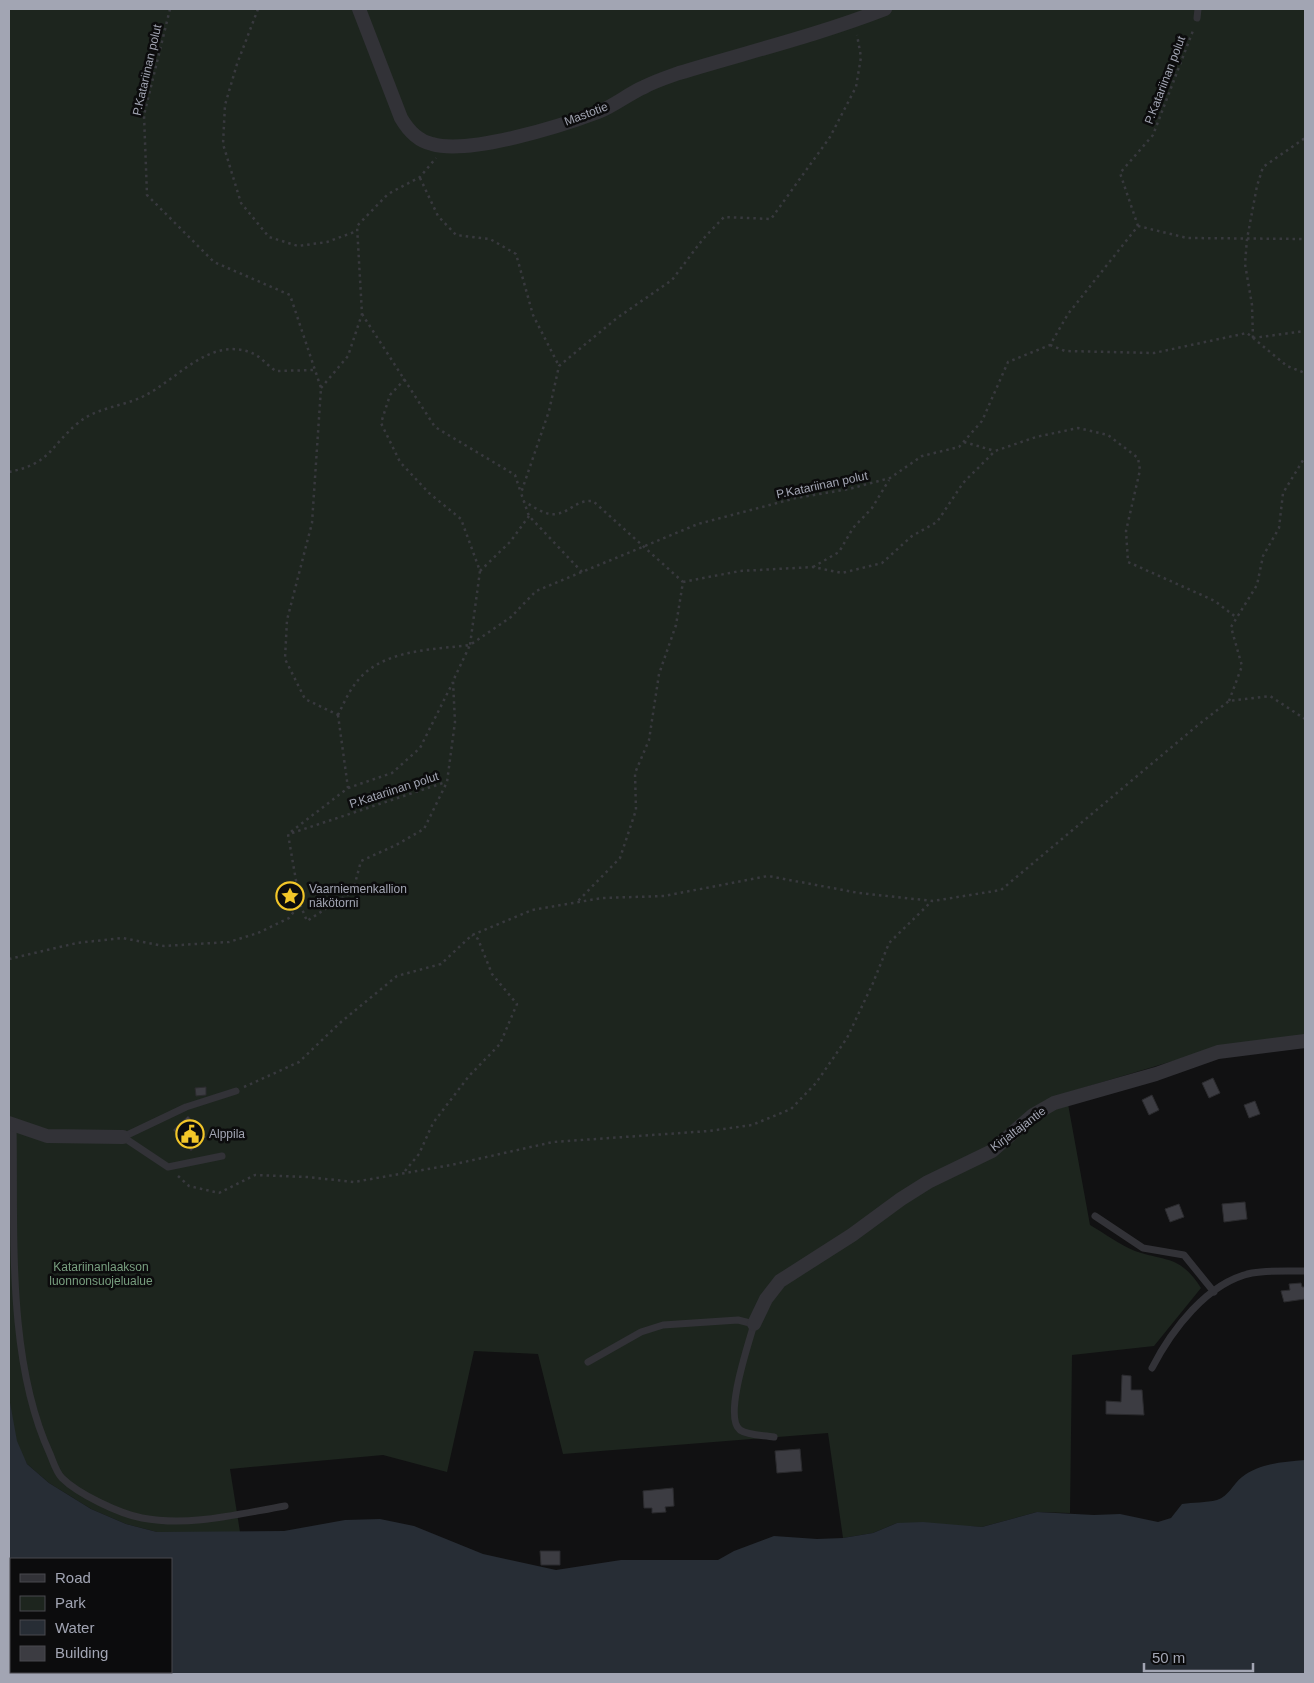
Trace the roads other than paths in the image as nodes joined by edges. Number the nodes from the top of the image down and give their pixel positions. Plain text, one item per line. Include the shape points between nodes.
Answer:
1 (360, 9) edge
2 (885, 9) edge
3 (1198, 9) edge
4 (1197, 18) road end
5 (1305, 1041) edge
6 (236, 1091) road end
7 (11, 1124) edge
8 (123, 1137) junction
9 (222, 1156) dead end
10 (1096, 1216) dead end
11 (1305, 1271) edge
12 (1214, 1292) junction
13 (754, 1324) junction
14 (588, 1362) dead end
15 (1152, 1368) dead end
16 (774, 1437) dead end
17 (285, 1506) dead end

1 - 2 street, Mastotie via 408,130 431,144 446,146 492,143 599,112 644,86
3 - 4 lane
5 - 13 street, Kirjaltajantie via 1218,1052 1156,1074 1054,1103 1033,1115 992,1151 928,1182 780,1281 766,1299
6 - 8 lane via 186,1106
7 - 8 street via 47,1136
7 - 17 lane via 17,1307 26,1373 39,1430 61,1477 101,1503 142,1518 188,1522
8 - 9 lane via 168,1167
10 - 12 lane via 1143,1248 1184,1255
11 - 12 lane via 1250,1273
12 - 15 lane via 1177,1326
13 - 14 lane via 738,1320 664,1325 641,1332
13 - 16 lane via 733,1417 738,1428 747,1434

